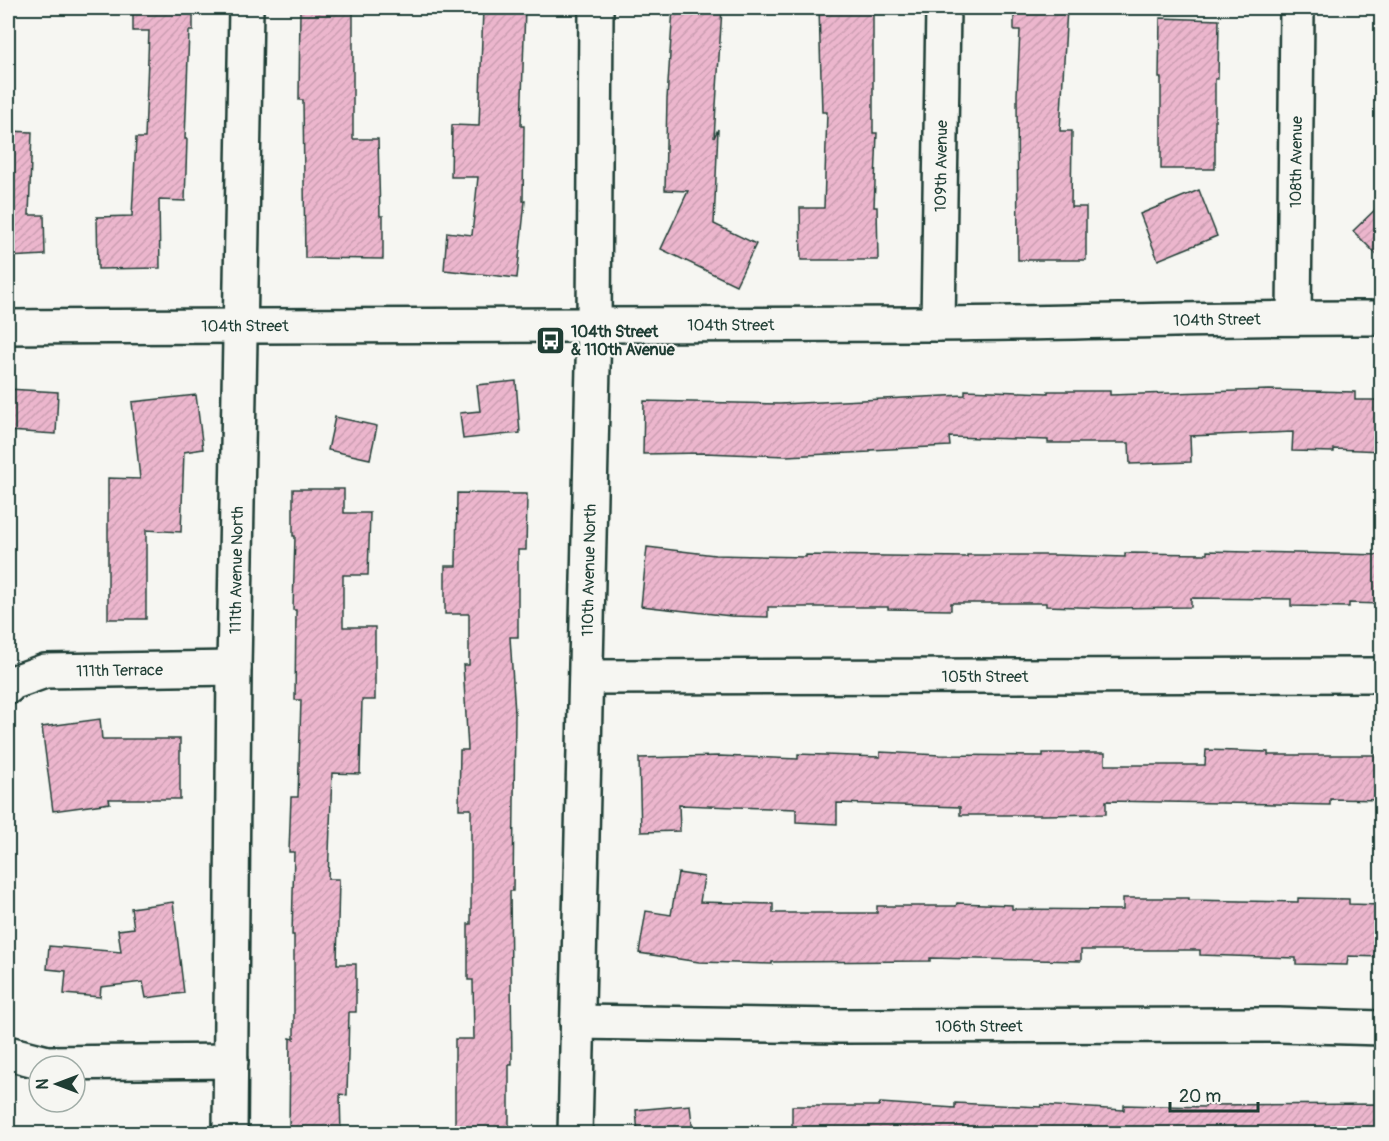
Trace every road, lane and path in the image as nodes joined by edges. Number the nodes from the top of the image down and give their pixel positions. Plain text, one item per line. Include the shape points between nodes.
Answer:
1 (246, 8) edge
2 (596, 8) edge
3 (943, 8) edge
4 (1297, 8) edge
5 (1294, 318) junction
6 (1382, 318) edge
7 (241, 324) junction
8 (594, 324) junction
9 (938, 324) junction
10 (8, 327) edge
11 (234, 668) junction
12 (1382, 675) edge
13 (587, 677) junction
14 (8, 687) edge
15 (577, 1023) junction
16 (1382, 1028) edge
17 (8, 1053) edge
18 (231, 1061) junction
19 (230, 1134) edge
20 (575, 1134) edge

1 - 7 street, 111th Avenue North
2 - 8 street, 110th Avenue North
3 - 9 street, 109th Avenue
4 - 5 street, 108th Avenue
5 - 6 street, 104th Street
5 - 9 street, 104th Street
7 - 8 street, 104th Street
7 - 10 street, 104th Street
7 - 11 street, 111th Avenue North
8 - 9 street, 104th Street
8 - 13 street, 110th Avenue North
11 - 14 street, 111th Terrace via 45,671
11 - 18 street, 111th Avenue North
12 - 13 street, 105th Street
13 - 15 street, 110th Avenue North
15 - 16 street, 106th Street
15 - 20 street, 110th Avenue North
17 - 18 street via 47,1063
18 - 19 street, 111th Avenue North

